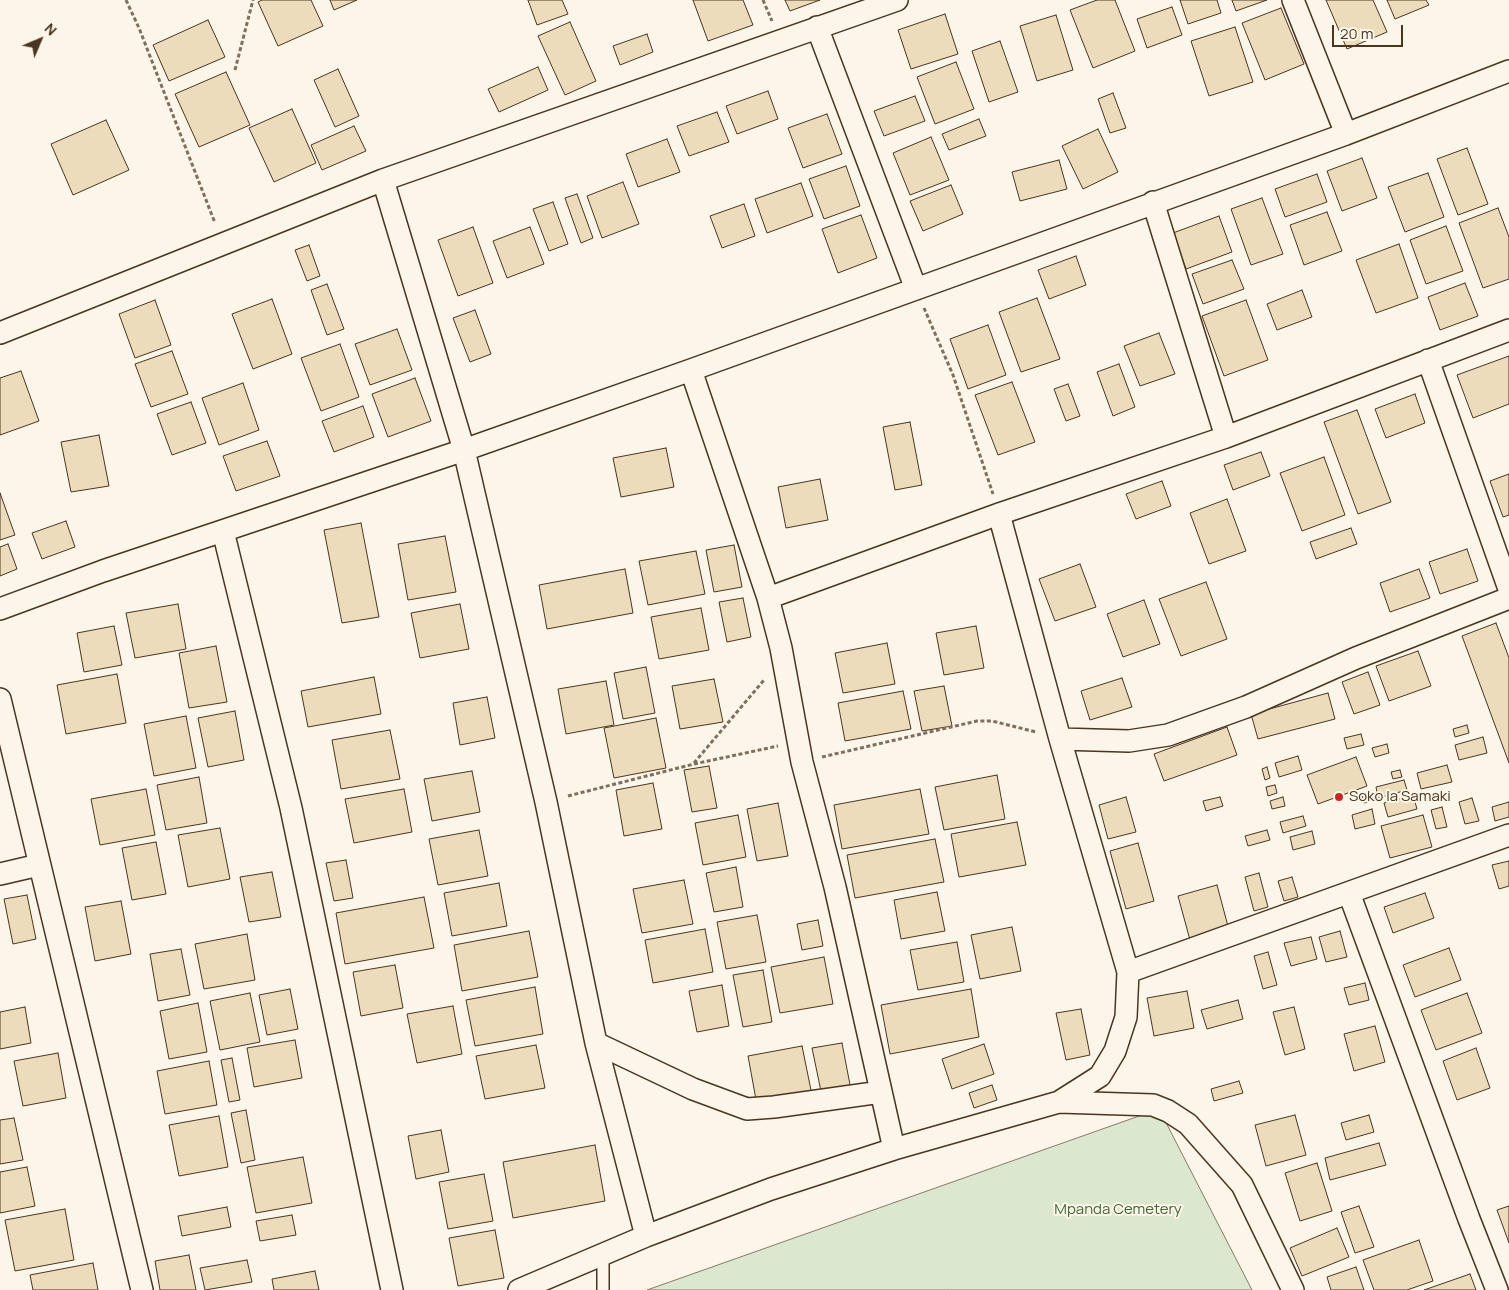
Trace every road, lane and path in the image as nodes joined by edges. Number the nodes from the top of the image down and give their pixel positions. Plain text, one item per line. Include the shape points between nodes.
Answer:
1 (126, 0) edge
2 (253, 0) edge
3 (897, 0) edge
4 (1293, 0) edge
5 (817, 27) junction
6 (235, 70) dead end
7 (1509, 71) edge
8 (1346, 134) junction
9 (383, 180) junction
10 (1153, 202) junction
11 (223, 244) junction
12 (916, 289) junction
13 (1509, 330) edge
14 (0, 333) edge
15 (1428, 360) junction
16 (691, 370) junction
17 (1226, 437) junction
18 (464, 450) junction
19 (999, 514) junction
20 (222, 531) junction
21 (1509, 589) edge
22 (768, 598) junction
23 (1509, 598) edge
24 (0, 609) edge
25 (781, 648) junction
26 (0, 698) edge
27 (1060, 739) junction
28 (799, 741) junction
29 (802, 762) junction
30 (694, 764) junction
31 (546, 802) junction
32 (1509, 835) edge
33 (39, 865) junction
34 (0, 874) edge
35 (1349, 893) junction
36 (1128, 972) junction
37 (596, 1043) junction
38 (880, 1092) junction
39 (1059, 1102) junction
40 (894, 1149) junction
41 (646, 1236) junction
42 (603, 1256) junction
43 (543, 1286) edge
44 (142, 1290) edge
45 (392, 1290) edge
46 (519, 1290) edge
47 (603, 1290) edge
48 (1293, 1290) edge
49 (1497, 1290) edge

1 - 11 path
2 - 6 path
3 - 5 street
4 - 8 street
5 - 9 street
5 - 12 street
7 - 8 street
8 - 10 street
9 - 11 street
9 - 18 street
10 - 12 street
10 - 17 street
11 - 14 street
12 - 16 street
12 - 19 path via 953,375
13 - 15 street
15 - 17 street
15 - 21 street
16 - 18 street
16 - 22 street
17 - 19 street
18 - 20 street
18 - 31 street
19 - 22 street
19 - 27 street
20 - 24 street
20 - 45 street via 291,808
22 - 25 street
23 - 27 street via 1356,658 1246,707 1168,735 1129,741
25 - 28 street
25 - 30 path via 763,682
26 - 33 street
27 - 29 path via 992,721 977,721
27 - 36 street
28 - 29 street
28 - 30 path
29 - 38 street via 836,887
30 - 31 path
31 - 37 street
32 - 35 street
33 - 34 street
33 - 44 street
35 - 36 street
35 - 49 street
36 - 39 street via 1126,1018 1115,1051 1100,1076
37 - 38 street via 694,1089 747,1108 774,1108
37 - 41 street
38 - 40 street
39 - 40 street
39 - 48 street via 1153,1105 1188,1124 1242,1185
40 - 41 street via 771,1189
41 - 42 street
42 - 43 street
42 - 47 lane
43 - 46 street

